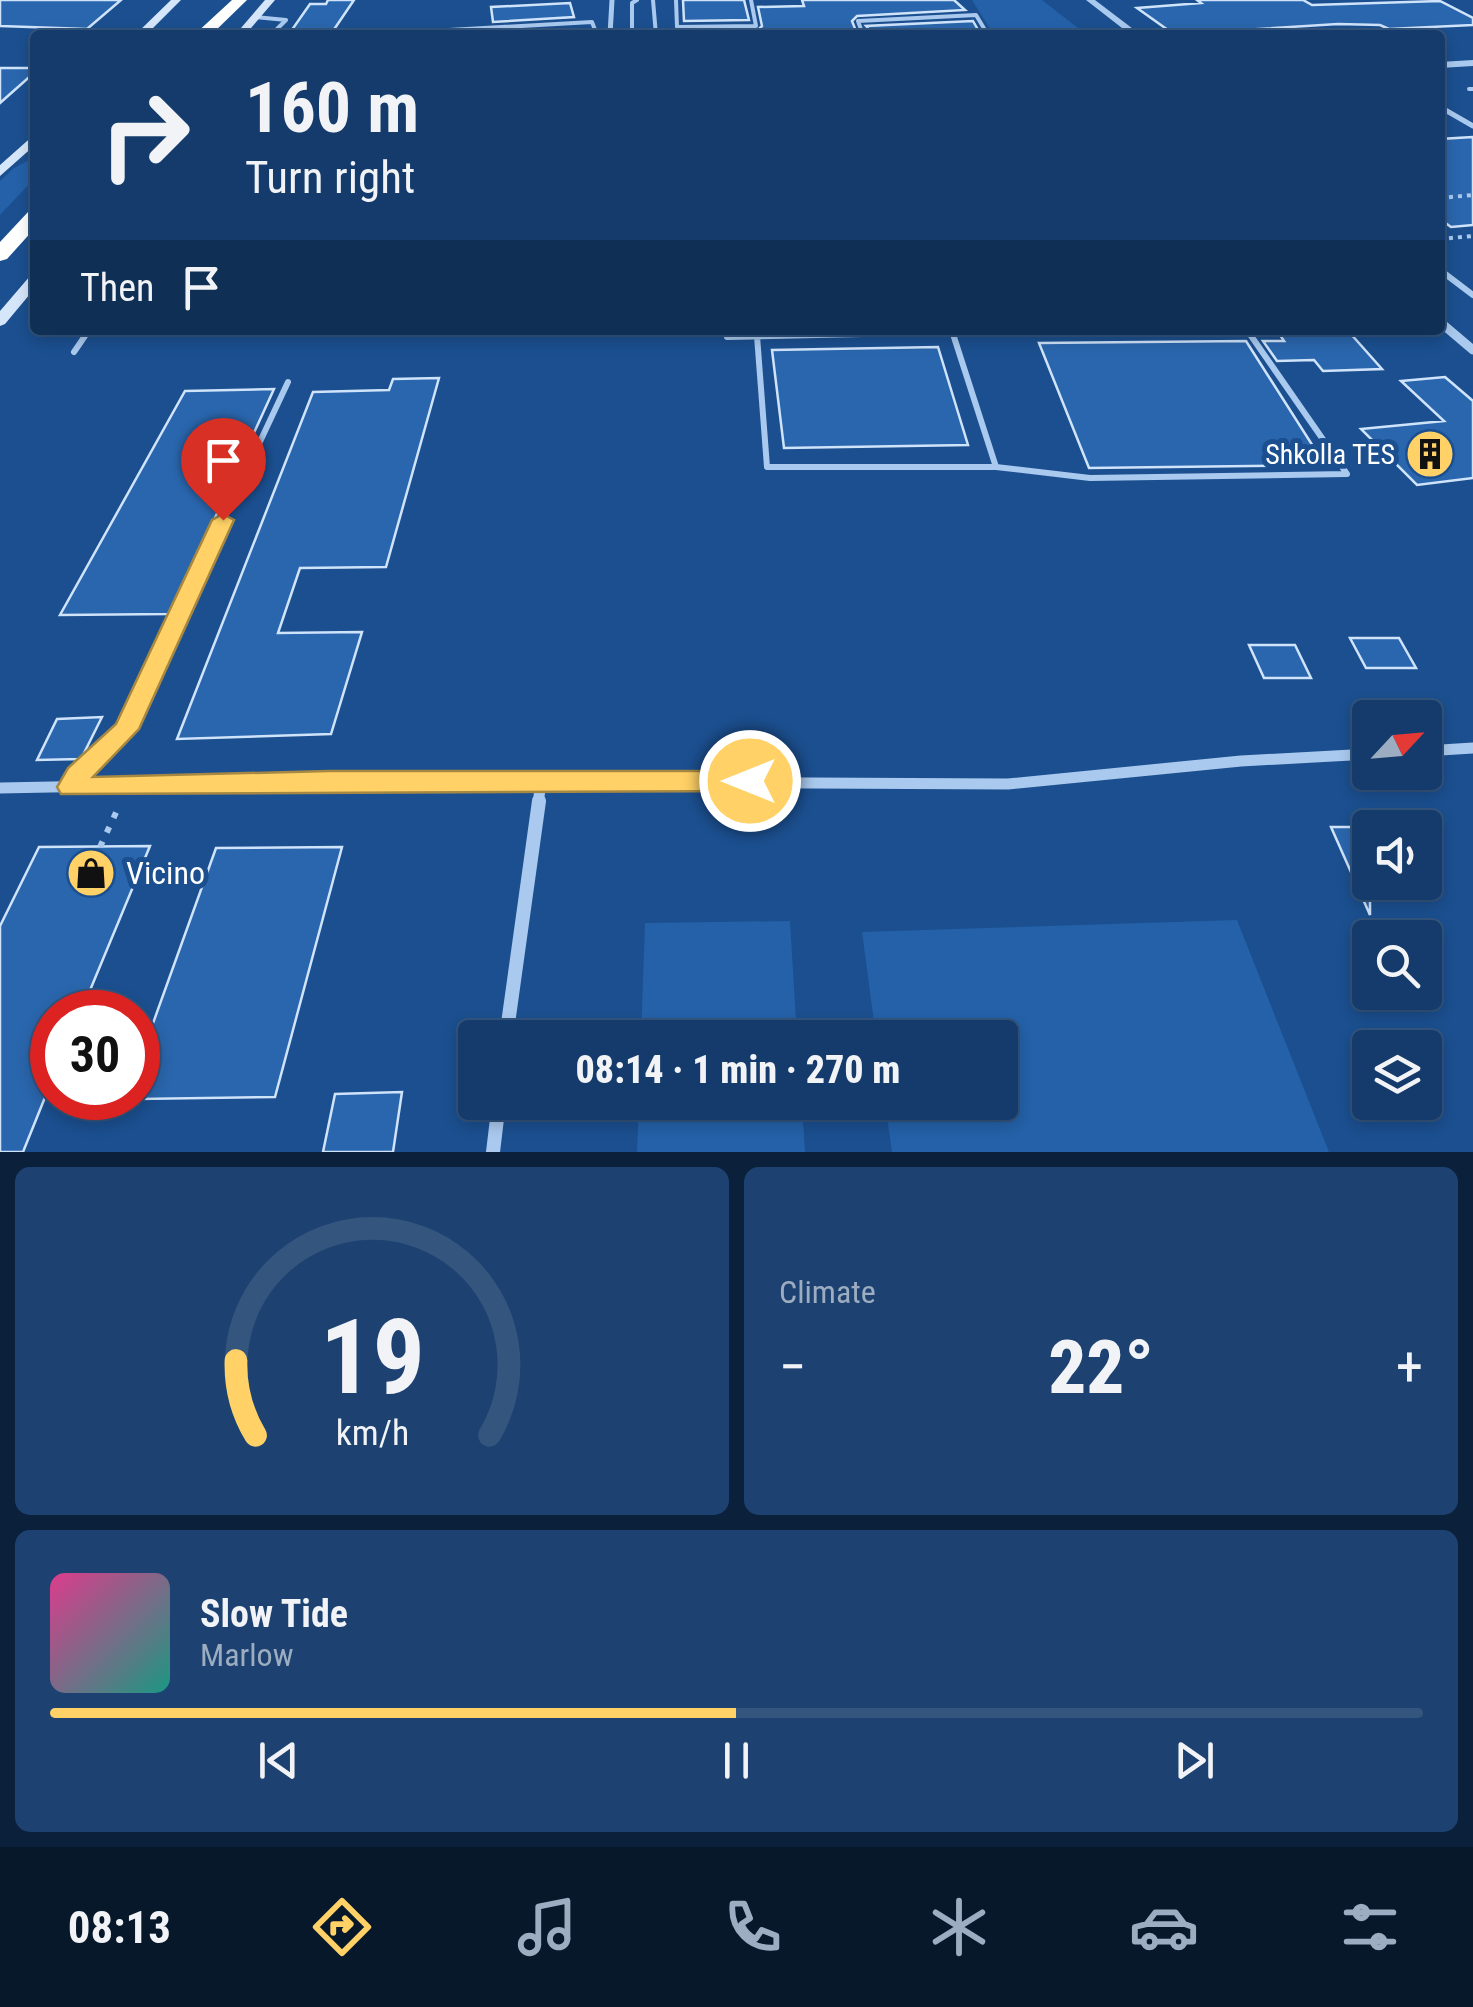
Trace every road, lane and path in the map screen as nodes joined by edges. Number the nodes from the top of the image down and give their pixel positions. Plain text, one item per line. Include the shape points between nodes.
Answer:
1 (176, 0) edge
2 (215, 0) edge
3 (232, 0) edge
4 (240, 0) edge
5 (270, 0) edge
6 (612, 0) edge
7 (637, 0) edge
8 (653, 0) edge
9 (676, 0) edge
10 (751, 0) edge
11 (1090, 0) edge
12 (255, 17) junction
13 (145, 30) edge
14 (187, 30) edge
15 (205, 30) edge
16 (207, 30) edge
17 (244, 30) edge
18 (279, 30) edge
19 (450, 30) edge
20 (594, 30) edge
21 (610, 30) edge
22 (632, 30) edge
23 (656, 30) edge
24 (861, 30) edge
25 (985, 30) edge
26 (1129, 30) edge
27 (1473, 63) edge
28 (1445, 65) edge
29 (1445, 110) edge
30 (1473, 126) edge
31 (30, 143) edge
32 (0, 172) edge
33 (30, 195) edge
34 (1473, 195) edge
35 (1445, 198) edge
36 (30, 222) edge
37 (0, 227) edge
38 (1473, 236) edge
39 (1445, 239) edge
40 (0, 255) edge
41 (1445, 274) edge
42 (30, 285) edge
43 (1473, 295) edge
44 (0, 321) edge
45 (1445, 326) edge
46 (86, 335) edge
47 (727, 335) edge
48 (805, 335) edge
49 (953, 335) edge
50 (1250, 335) edge
51 (756, 336) junction
52 (1473, 350) edge
53 (74, 352) dead end
54 (288, 382) dead end
55 (996, 467) junction
56 (1473, 748) edge
57 (1442, 750) edge
58 (1352, 755) edge
59 (541, 782) junction
60 (128, 785) junction
61 (70, 787) junction
62 (0, 788) edge
63 (100, 847) dead end
64 (508, 1020) edge
65 (496, 1120) edge
66 (493, 1152) edge

1 - 13 main road
2 - 14 highway
3 - 15 highway
4 - 16 highway
5 - 12 main road
6 - 21 street
7 - 22 lane
8 - 23 lane
9 - 10 lane via 677,27 756,26
11 - 26 street
12 - 17 main road
12 - 18 lane via 286,20
19 - 20 lane via 592,22
24 - 25 lane via 858,21 976,15
27 - 28 street
29 - 30 street
31 - 32 main road
33 - 37 highway
34 - 35 path
36 - 40 highway
38 - 39 path
41 - 43 street
42 - 44 main road
45 - 52 street
46 - 53 lane
47 - 51 lane
48 - 51 lane
49 - 55 lane
50 - 55 lane via 1346,474 1090,478
51 - 55 lane via 767,468
54 - 61 lane via 126,729
56 - 57 street
58 - 59 street via 1008,784
59 - 60 street
59 - 64 street
60 - 61 street
60 - 63 path
61 - 62 street
65 - 66 street

